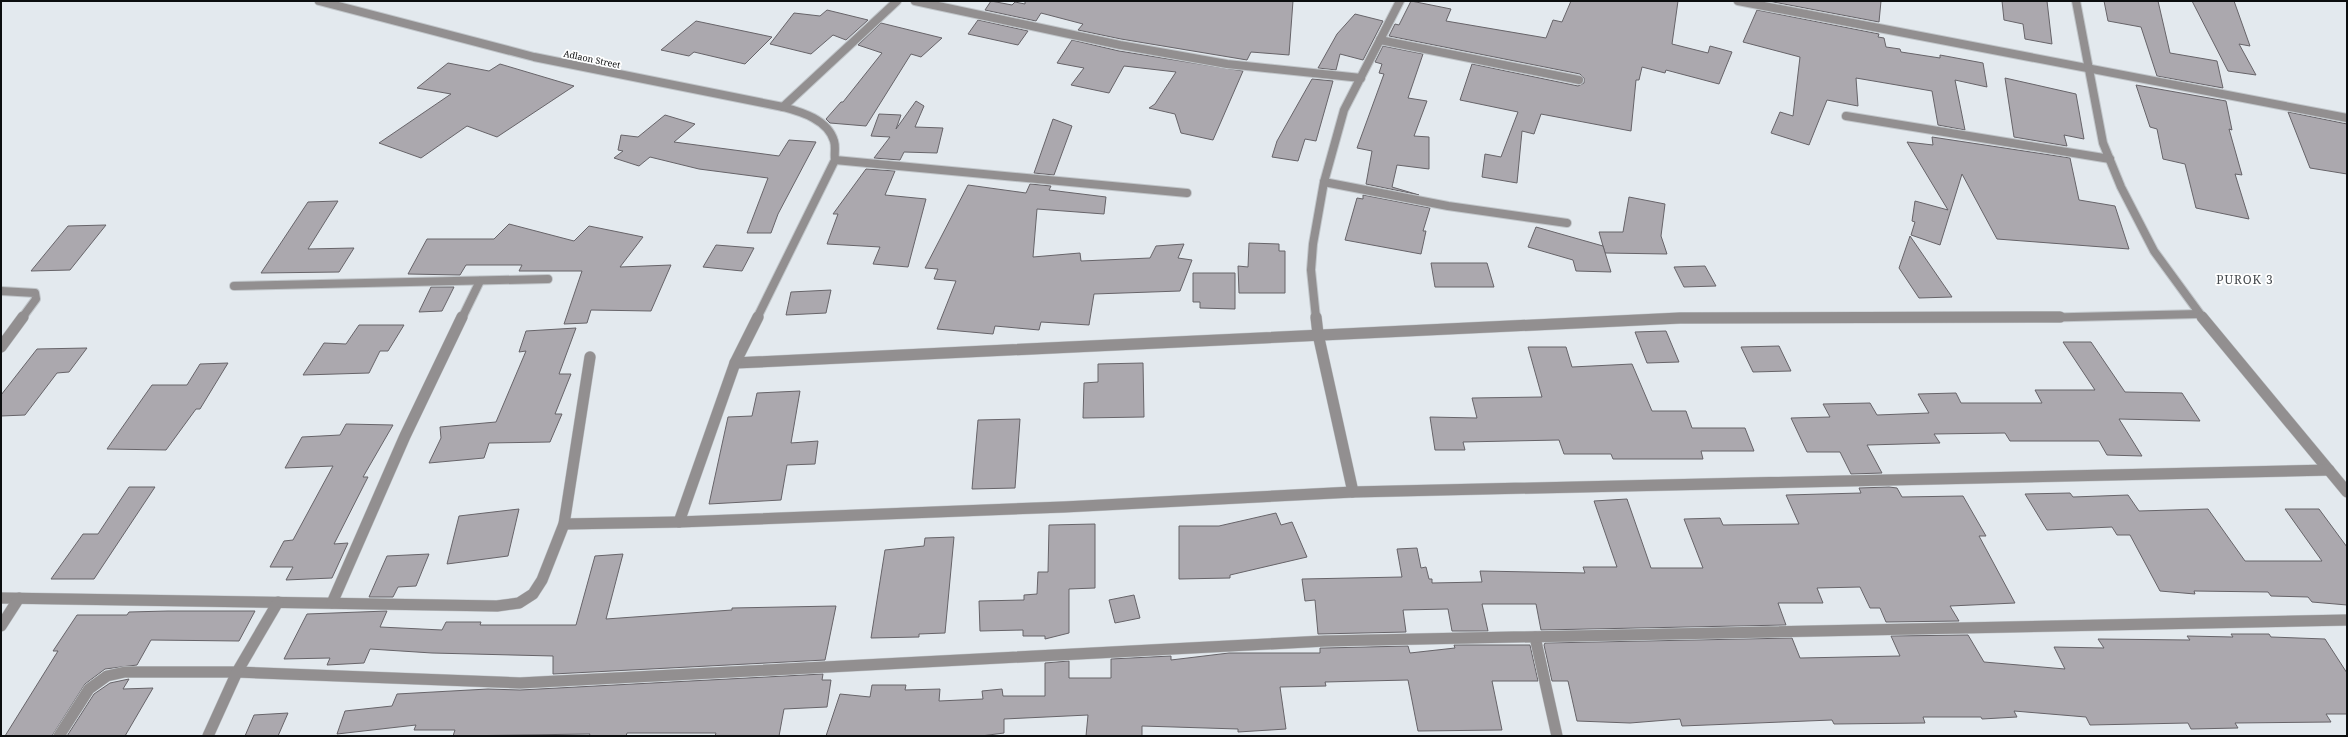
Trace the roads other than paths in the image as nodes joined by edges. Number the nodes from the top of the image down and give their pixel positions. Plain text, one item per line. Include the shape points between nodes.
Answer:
1 (318, 1) edge
2 (897, 1) edge
3 (915, 1) edge
4 (1400, 1) edge
5 (1738, 1) edge
6 (2076, 1) edge
7 (1380, 40) junction
8 (2088, 68) junction
9 (1361, 78) junction
10 (1579, 80) dead end
11 (783, 107) junction
12 (1846, 116) dead end
13 (2347, 118) edge
14 (2110, 159) junction
15 (834, 160) junction
16 (1324, 182) junction
17 (1187, 193) dead end
18 (1567, 223) dead end
19 (548, 279) dead end
20 (480, 281) junction
21 (234, 286) dead end
22 (1, 291) edge
23 (2199, 314) junction
24 (1318, 334) junction
25 (1, 347) edge
26 (590, 357) dead end
27 (735, 363) junction
28 (2329, 470) junction
29 (1352, 492) junction
30 (2347, 492) edge
31 (680, 522) junction
32 (564, 524) junction
33 (1, 598) edge
34 (19, 598) junction
35 (278, 602) junction
36 (332, 603) junction
37 (2347, 620) edge
38 (1, 626) edge
39 (1535, 637) junction
40 (237, 672) junction
41 (60, 736) edge
42 (208, 736) edge
43 (1556, 736) edge

1 - 11 street, Adlaon Street via 534,57
2 - 11 street
3 - 9 street via 1120,45 1227,64
4 - 7 street
5 - 8 street
6 - 8 street
7 - 9 street
7 - 10 street
8 - 13 street
8 - 14 street via 2103,143
9 - 16 street via 1344,110
11 - 15 street, Adlaon Street via 802,112 828,130 834,142
12 - 14 street
14 - 23 street via 2121,187 2154,252
15 - 17 street
15 - 27 street
16 - 18 street via 1448,206
16 - 24 street via 1311,270
19 - 20 street
20 - 21 street
20 - 36 street via 405,436
22 - 25 street via 24,290 35,293 36,299
23 - 24 street via 2027,318 1680,318
23 - 28 street
24 - 27 street
24 - 29 street
26 - 32 street
27 - 31 street
28 - 29 street
28 - 30 street
29 - 31 street via 1064,507
31 - 32 street
32 - 36 street via 542,580 533,594 519,603 497,606
33 - 34 street
34 - 35 street
34 - 38 street
35 - 36 street
35 - 40 street
37 - 39 street
39 - 40 street via 1325,641 520,683
39 - 43 street
40 - 41 street via 125,672 107,676 90,689
40 - 42 street

